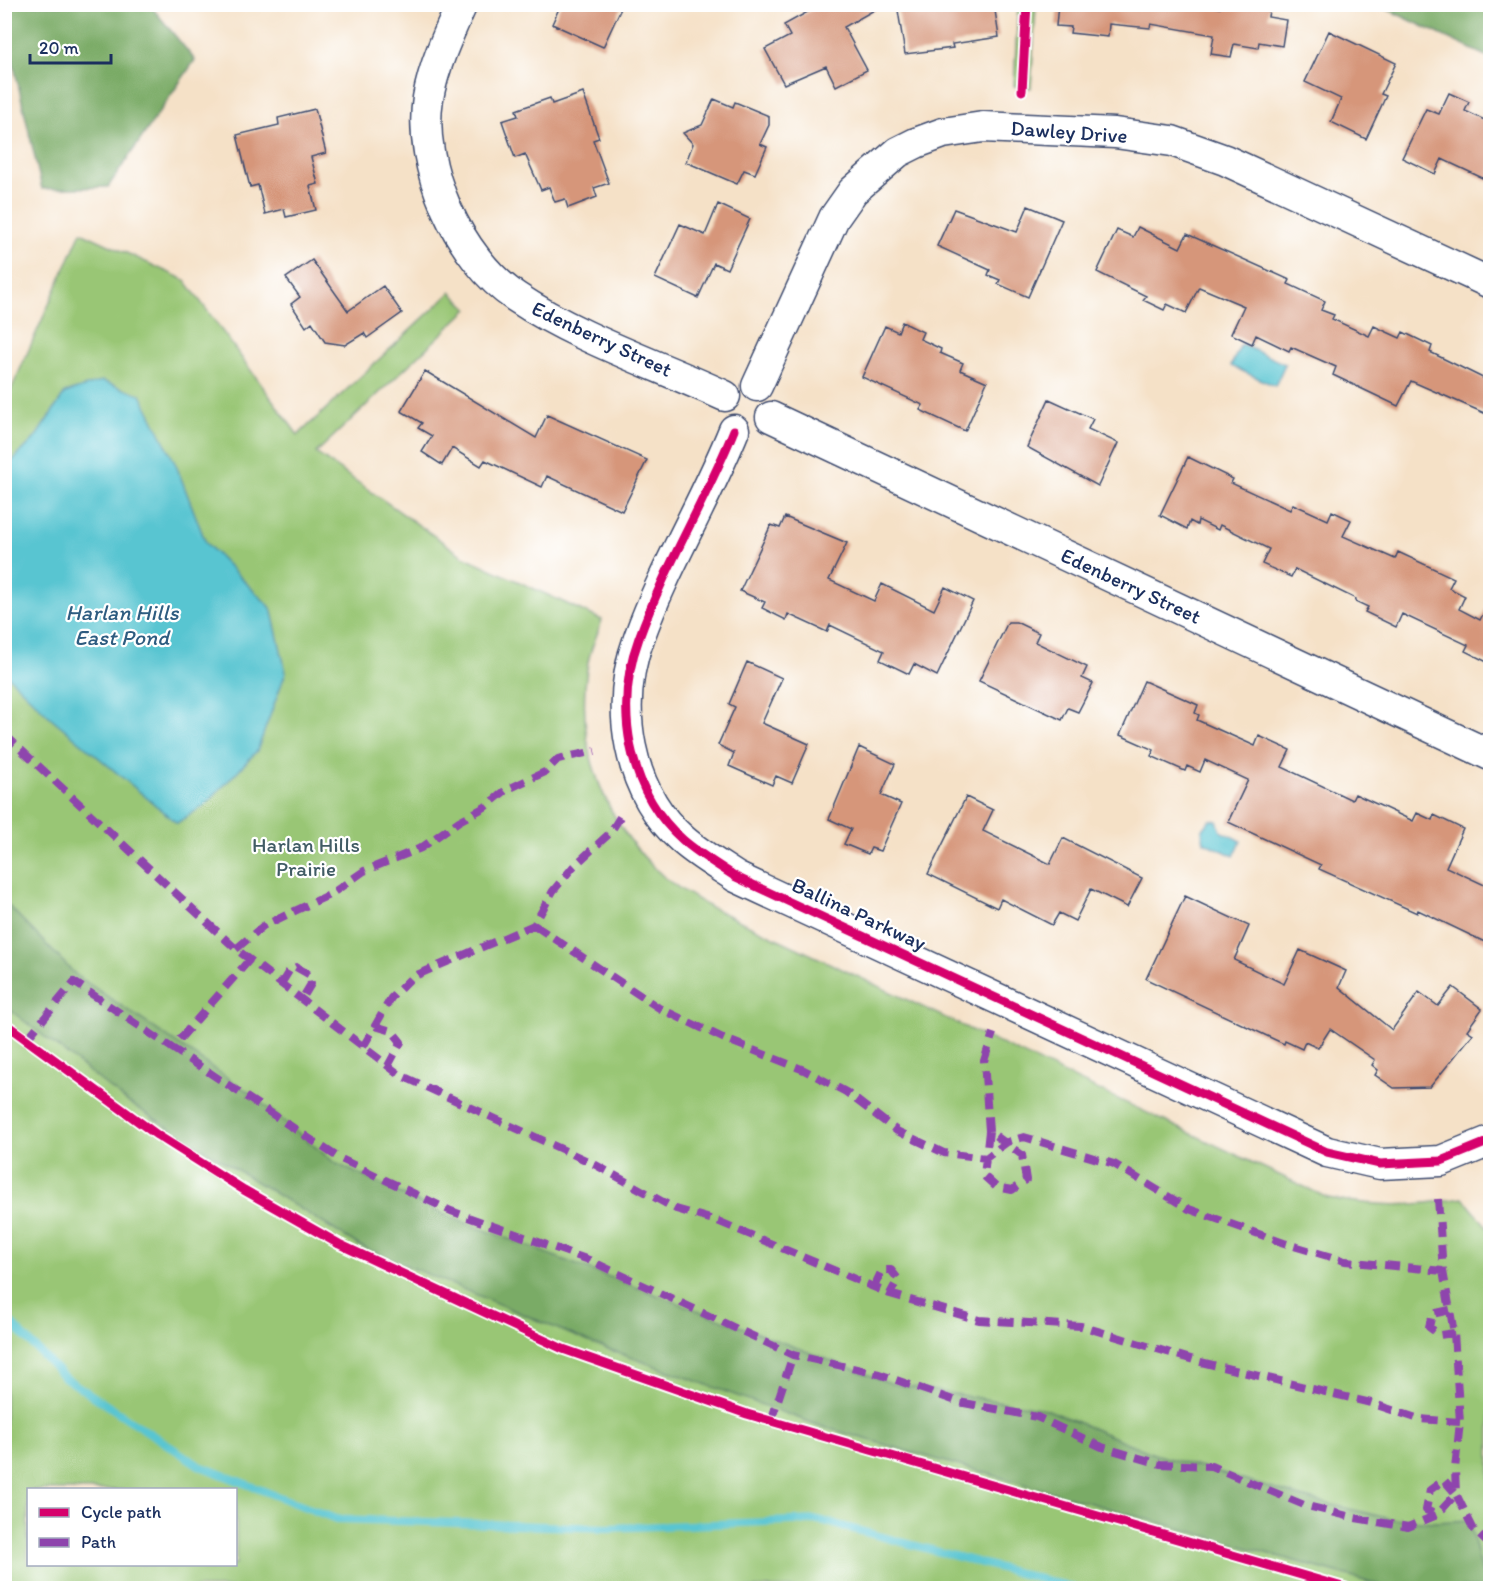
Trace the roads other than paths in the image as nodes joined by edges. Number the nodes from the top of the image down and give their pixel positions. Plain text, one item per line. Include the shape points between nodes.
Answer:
1 (462, 4) edge
2 (1491, 283) edge
3 (757, 386) junction
4 (725, 396) junction
5 (771, 417) junction
6 (734, 430) junction
7 (1491, 755) edge
8 (1491, 1141) edge

1 - 4 street, Edenberry Street via 436,67 428,100 428,144 437,183 453,224 477,261 514,296 552,319
2 - 3 street, Dawley Drive via 1225,160 1172,141 1115,133 983,127 943,133 915,143 898,152 853,191 834,218
3 - 4 street via 743,384
3 - 5 street via 768,396
4 - 6 street via 724,419
5 - 6 street via 756,432
5 - 7 street, Edenberry Street
6 - 8 street, Ballina Parkway via 639,639 629,677 627,725 634,765 650,798 682,839 736,877 1327,1152 1380,1164 1441,1161

